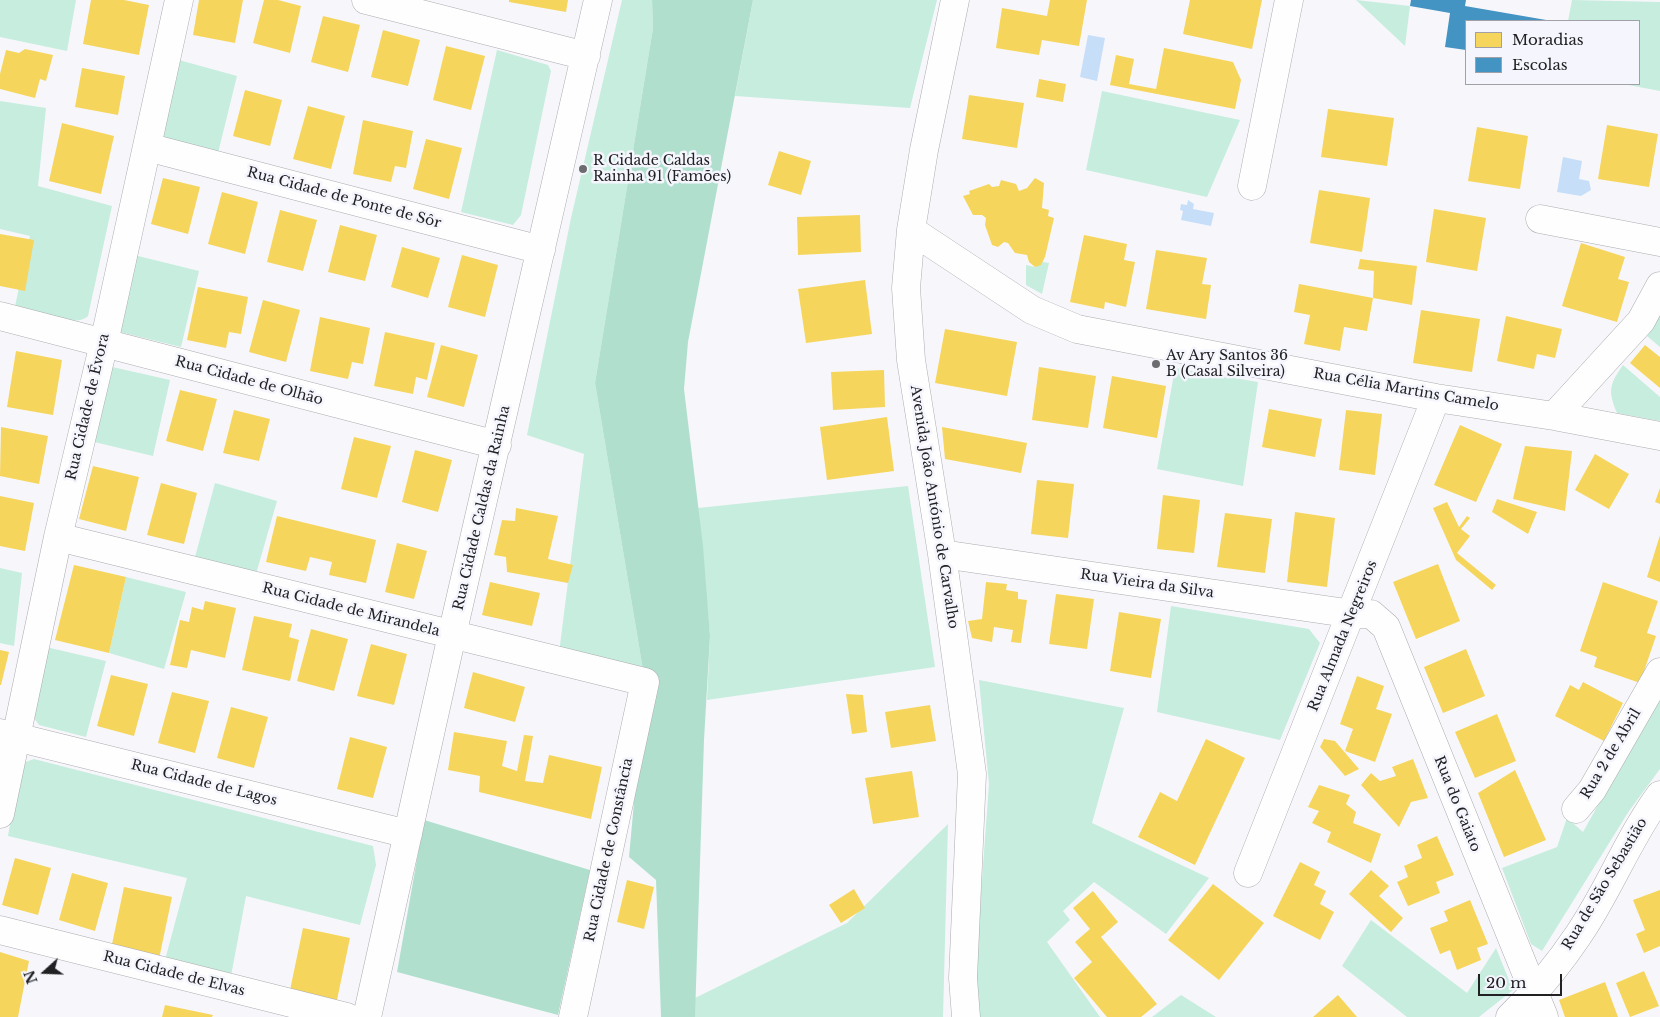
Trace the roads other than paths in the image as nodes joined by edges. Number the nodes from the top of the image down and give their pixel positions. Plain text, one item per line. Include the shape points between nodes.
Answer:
1 (179, 0) edge
2 (366, 0) edge
3 (598, 0) edge
4 (955, 0) edge
5 (1289, 0) edge
6 (586, 56) junction
7 (147, 147) junction
8 (1252, 186) dead end
9 (1540, 219) dead end
10 (912, 230) junction
11 (1660, 242) edge
12 (541, 250) junction
13 (1660, 286) edge
14 (0, 316) edge
15 (104, 343) junction
16 (1436, 398) junction
17 (1554, 416) junction
18 (1660, 436) edge
19 (497, 445) junction
20 (58, 537) junction
21 (942, 554) junction
22 (1352, 614) junction
23 (452, 634) junction
24 (1660, 672) edge
25 (645, 682) joint
26 (8, 735) edge
27 (1660, 795) edge
28 (1576, 809) dead end
29 (0, 814) edge
30 (1651, 822) edge
31 (408, 834) junction
32 (1248, 873) dead end
33 (0, 930) edge
34 (1539, 1005) edge
35 (347, 1017) edge
36 (368, 1017) edge
37 (573, 1017) edge
38 (966, 1017) edge
39 (1510, 1017) edge

1 - 7 street, Rua Cidade de Évora
2 - 6 street
3 - 6 street, Rua Cidade Caldas da Rainha
4 - 10 street, Avenida João António de Carvalho via 924,150
5 - 8 street
6 - 12 street, Rua Cidade Caldas da Rainha
7 - 12 street, Rua Cidade de Ponte de Sôr
7 - 15 street, Rua Cidade de Évora
9 - 11 street
10 - 16 street, Rua Célia Martins Camelo via 1032,310 1077,329
10 - 21 street, Avenida João António de Carvalho via 906,288 911,360
12 - 19 street, Rua Cidade Caldas da Rainha
13 - 17 street via 1641,321
14 - 15 street, Rua Cidade de Olhão
15 - 19 street, Rua Cidade de Olhão
15 - 20 street, Rua Cidade de Évora
16 - 17 street, Rua Célia Martins Camelo
16 - 22 street, Rua Almada Negreiros
17 - 18 street, Rua Célia Martins Camelo
19 - 23 street, Rua Cidade Caldas da Rainha
20 - 23 street, Rua Cidade de Mirandela
20 - 26 street, Rua Cidade de Évora
21 - 22 street, Rua Vieira da Silva
21 - 38 street, Avenida João António de Carvalho via 972,774 963,978
22 - 32 street, Rua Almada Negreiros
22 - 34 street, Rua do Gaiato via 1371,614 1386,626
23 - 25 street, Rua Cidade de Mirandela
23 - 31 street, Rua Cidade Caldas da Rainha
24 - 28 street, Rua 2 de Abril via 1592,790
25 - 37 street, Rua Cidade de Constância
26 - 29 street, Rua Cidade de Évora
26 - 31 street, Rua Cidade de Lagos
27 - 30 street, Rua de São Sebastião
30 - 34 street, Rua de São Sebastião via 1579,934
31 - 36 street, Rua Cidade Caldas da Rainha
33 - 35 street, Rua Cidade de Elvas
34 - 39 street, Rua de São Sebastião

